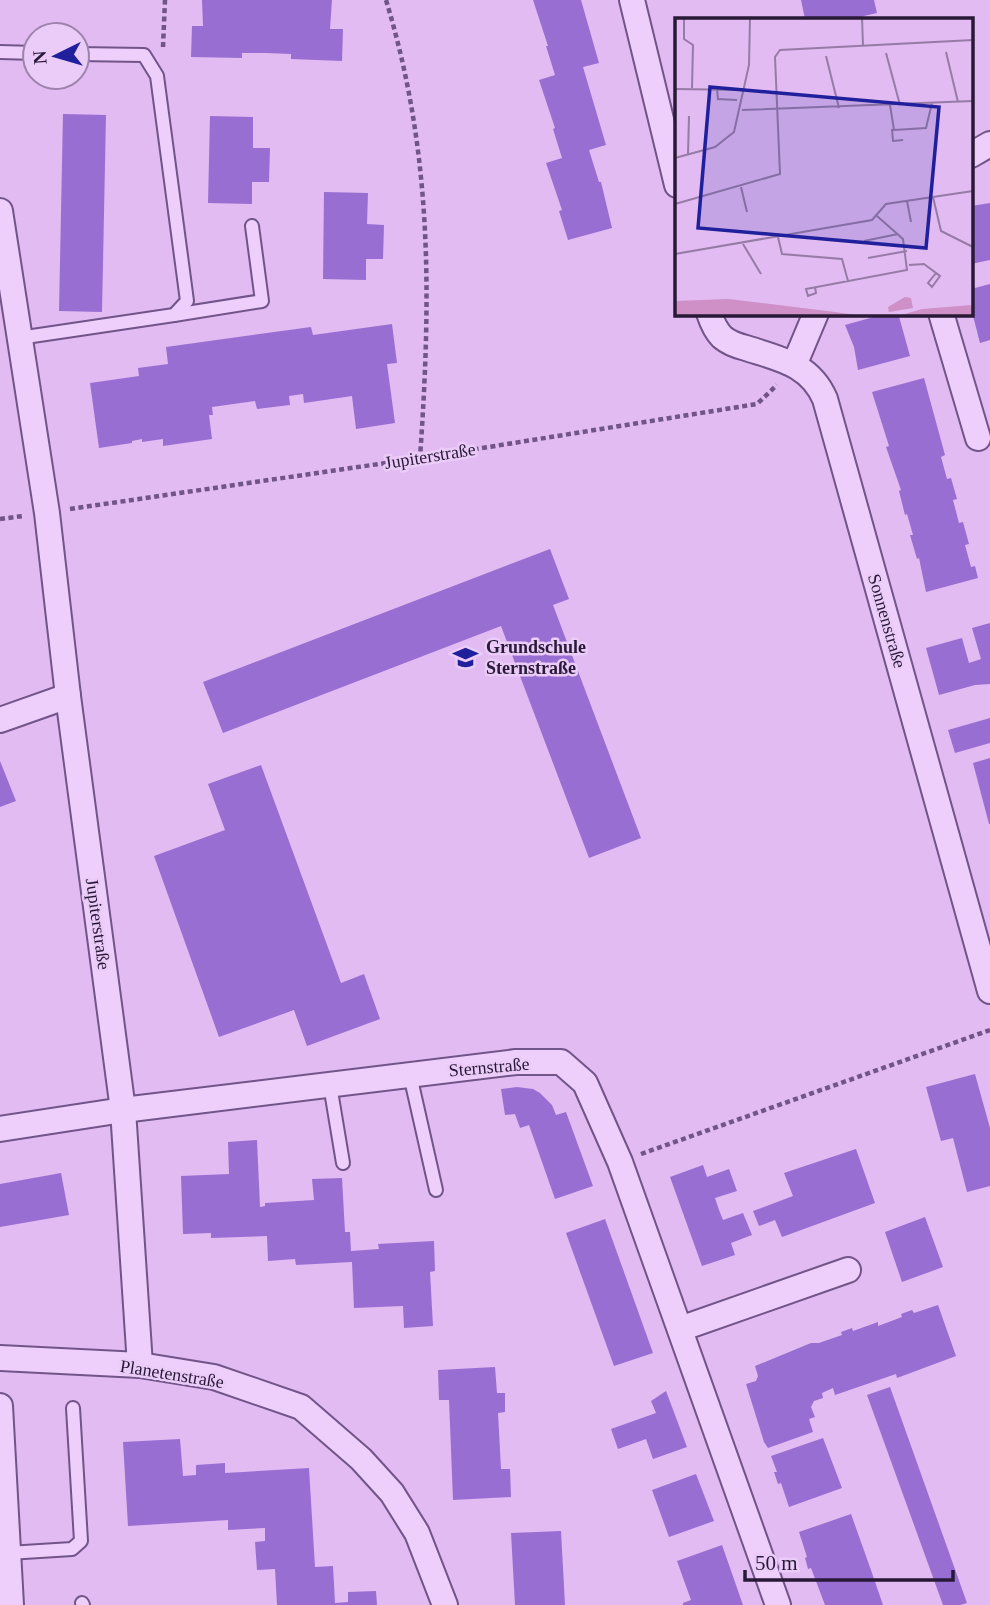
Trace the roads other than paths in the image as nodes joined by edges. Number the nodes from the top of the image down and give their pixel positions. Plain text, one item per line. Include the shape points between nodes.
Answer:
1 (632, 0) edge
2 (0, 52) edge
3 (21, 53) edge
4 (91, 54) edge
5 (990, 144) edge
6 (972, 154) edge
7 (675, 171) edge
8 (0, 211) edge
9 (252, 226) dead end
10 (5, 275) edge
11 (174, 315) junction
12 (710, 315) edge
13 (815, 315) edge
14 (942, 315) edge
15 (19, 338) junction
16 (795, 363) junction
17 (978, 438) dead end
18 (68, 696) junction
19 (0, 720) edge
20 (990, 991) edge
21 (410, 1075) junction
22 (330, 1085) junction
23 (123, 1110) junction
24 (0, 1129) edge
25 (343, 1163) dead end
26 (436, 1190) dead end
27 (848, 1270) dead end
28 (680, 1329) junction
29 (0, 1358) edge
30 (140, 1365) junction
31 (0, 1406) edge
32 (73, 1408) dead end
33 (8, 1553) junction
34 (11, 1605) edge
35 (445, 1605) edge
36 (778, 1605) edge

1 - 7 street
2 - 3 lane
4 - 11 lane via 144,55 157,76 187,301
5 - 6 street
8 - 10 street, Jupiterstraße
9 - 11 lane via 262,301
10 - 15 street, Jupiterstraße
11 - 15 lane
12 - 16 street, Sonnenstraße via 724,339
13 - 16 street
14 - 17 street
15 - 18 street, Jupiterstraße via 47,513
16 - 20 street, Sonnenstraße via 825,399
18 - 19 street
18 - 23 street, Jupiterstraße
21 - 22 street, Sternstraße
21 - 26 lane
21 - 28 street, Sternstraße via 516,1062 561,1062 585,1083 620,1161
22 - 23 street, Sternstraße
22 - 25 lane
23 - 24 street
23 - 30 street, Jupiterstraße
27 - 28 street
28 - 36 street, Sternstraße
29 - 30 street, Planetenstraße
30 - 35 street, Planetenstraße via 215,1377 301,1407 392,1493 416,1533
31 - 33 street
32 - 33 lane via 81,1541 72,1549
33 - 34 street

